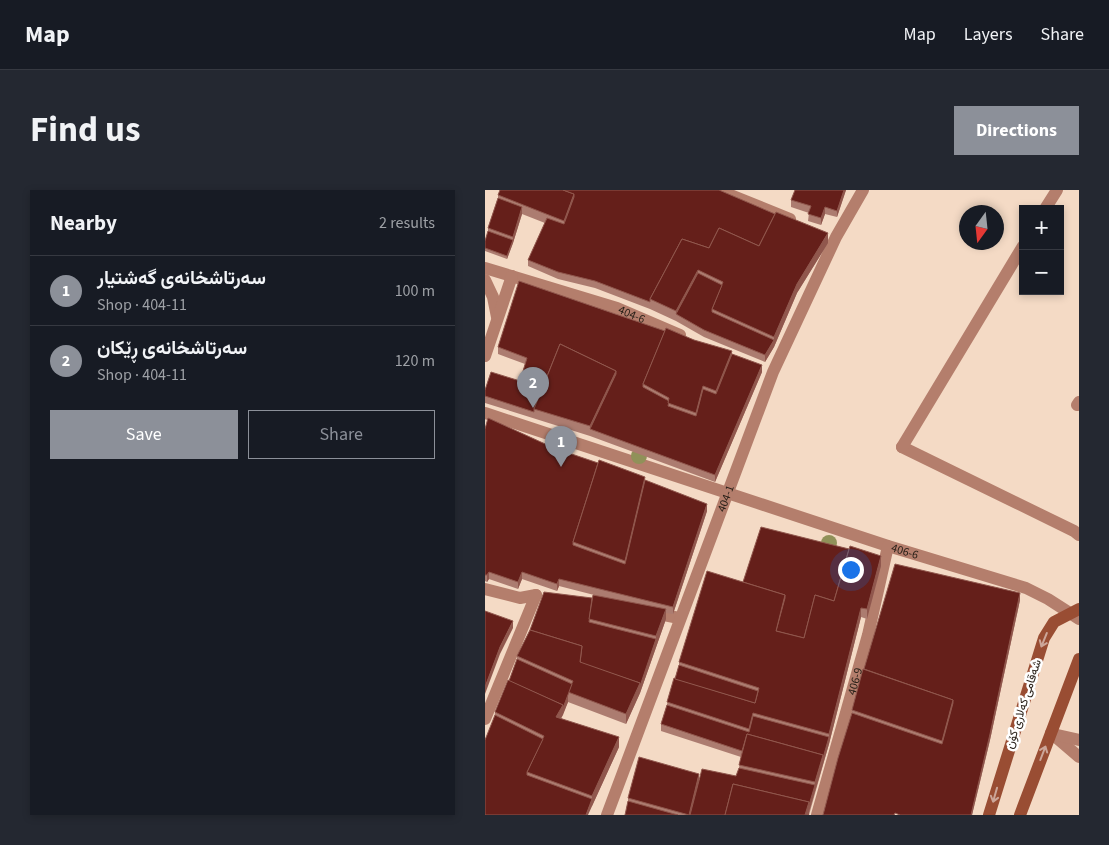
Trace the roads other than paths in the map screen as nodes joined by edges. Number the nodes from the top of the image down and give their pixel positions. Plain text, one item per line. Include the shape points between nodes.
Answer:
1 (718, 190) edge
2 (863, 190) edge
3 (1057, 190) edge
4 (1048, 205) edge
5 (800, 223) edge
6 (1021, 250) edge
7 (485, 268) edge
8 (512, 276) junction
9 (485, 280) edge
10 (498, 320) junction
11 (693, 341) edge
12 (485, 356) edge
13 (485, 413) edge
14 (728, 492) junction
15 (1079, 535) edge
16 (888, 546) junction
17 (485, 589) edge
18 (636, 610) edge
19 (1076, 614) edge
20 (679, 618) junction
21 (1079, 659) edge
22 (485, 719) edge
23 (1051, 733) junction
24 (1079, 740) edge
25 (1079, 757) edge
26 (607, 815) edge
27 (817, 815) edge
28 (989, 815) edge
29 (1020, 815) edge

1 - 5 street
2 - 14 street, 404-1 via 832,235 769,370
3 - 4 street
6 - 15 street via 902,447
7 - 8 street, 404-6
8 - 10 street
8 - 11 street, 404-6 via 617,308
9 - 10 street
10 - 12 street
13 - 14 street, 406-6
14 - 16 street, 406-6
14 - 20 street, 404-1
16 - 19 street, 406-6 via 1026,588
16 - 27 street, 406-9 via 869,635
17 - 22 street via 520,598 542,594
18 - 20 street
19 -> 28 street, شەقامی کەلاری کۆن via 1054,622 1044,638
20 - 26 street, 404-1
21 - 23 street
23 - 24 street
23 - 25 street
29 -> 23 street

